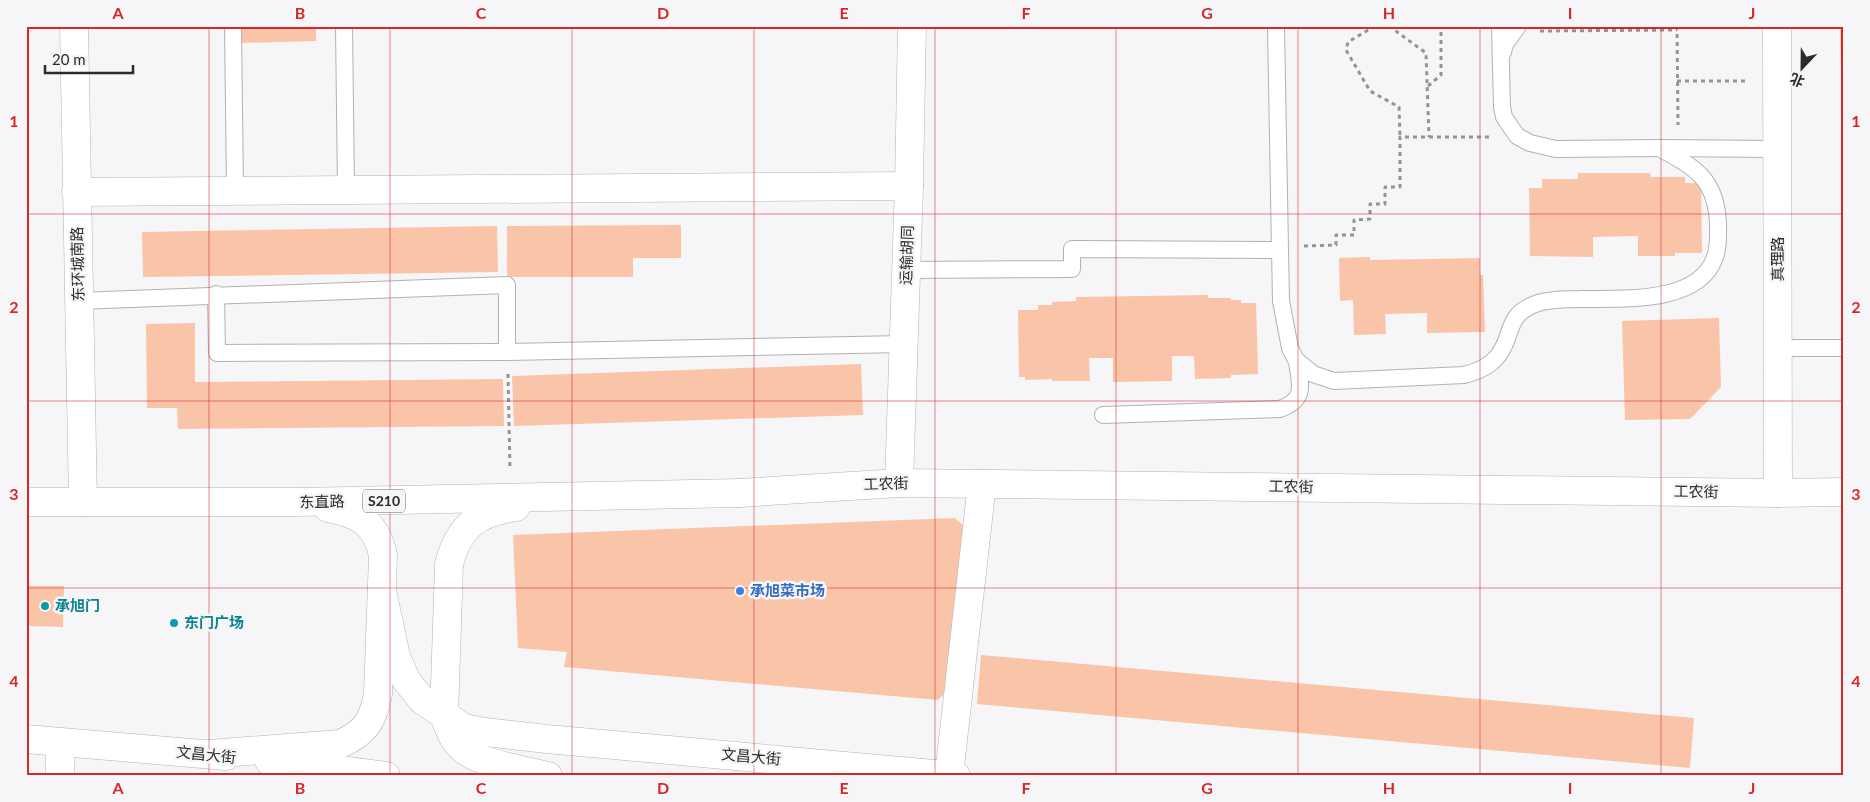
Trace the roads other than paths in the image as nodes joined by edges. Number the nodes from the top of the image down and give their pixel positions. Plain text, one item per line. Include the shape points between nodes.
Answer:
1 (74, 26) edge
2 (233, 26) edge
3 (344, 26) edge
4 (912, 26) edge
5 (1276, 26) edge
6 (1777, 26) edge
7 (1510, 28) edge
8 (1659, 148) junction
9 (1777, 149) junction
10 (909, 186) junction
11 (235, 190) junction
12 (346, 190) junction
13 (76, 192) junction
14 (1280, 248) junction
15 (906, 270) junction
16 (216, 294) junction
17 (78, 300) junction
18 (904, 344) junction
19 (1778, 348) junction
20 (1844, 348) edge
21 (507, 352) junction
22 (1297, 361) junction
23 (1103, 415) dead end
24 (899, 483) junction
25 (982, 484) junction
26 (1844, 492) edge
27 (738, 493) joint
28 (1778, 493) junction
29 (589, 497) junction
30 (28, 502) edge
31 (83, 502) junction
32 (296, 502) junction
33 (382, 591) junction
34 (444, 716) junction
35 (26, 739) edge
36 (60, 742) junction
37 (209, 754) junction
38 (949, 775) edge
39 (60, 776) edge
40 (386, 776) edge
41 (548, 776) edge
42 (956, 776) edge

1 - 13 main road, 东环城南路
2 - 11 lane
3 - 12 lane
4 - 10 main road, 运输胡同
5 - 14 lane
6 - 9 main road, 真理路
7 - 8 lane via 1501,61 1502,107 1517,136 1530,143 1556,149
8 - 9 lane
8 - 22 lane via 1693,167 1708,183 1716,206 1716,256 1698,281 1675,292 1644,297 1538,303 1511,323 1496,358 1477,372 1464,375 1334,381 1313,374
9 - 19 main road, 真理路
10 - 12 main road
10 - 15 main road, 运输胡同
11 - 12 main road
11 - 13 main road
13 - 17 main road, 东环城南路
14 - 15 lane via 1072,249 1072,269
14 - 22 lane via 1281,301 1290,348
15 - 18 main road, 运输胡同
16 - 17 lane
16 - 21 lane via 217,353
16 - 21 lane via 507,285
17 - 31 main road, 东环城南路
18 - 21 lane
18 - 24 main road, 运输胡同
19 - 20 lane
19 - 28 main road, 真理路
22 - 23 lane via 1298,396 1292,405 1280,409
24 - 25 main road, 工农街
24 - 27 main road, 工农街
25 - 28 main road, 工农街
25 - 38 main road
26 - 28 main road, 工农街
27 - 29 main road, 东直路 / S210
29 - 32 main road, 东直路 / S210
29 - 34 main road via 497,509 464,530 454,546 449,564
30 - 31 main road, 东直路 / S210
31 - 32 main road, 东直路 / S210
32 - 33 main road via 348,512 373,529 383,556
33 - 34 main road, 文昌大街 via 396,656 406,680 422,700
33 - 37 main road via 378,694 375,711 367,726 340,744
34 - 38 main road, 文昌大街 via 464,728 485,732
34 - 41 main road via 457,742 479,759
35 - 36 main road, 文昌大街
36 - 37 main road, 文昌大街
36 - 39 main road
37 - 40 main road, 文昌大街
38 - 42 main road, 文昌大街

